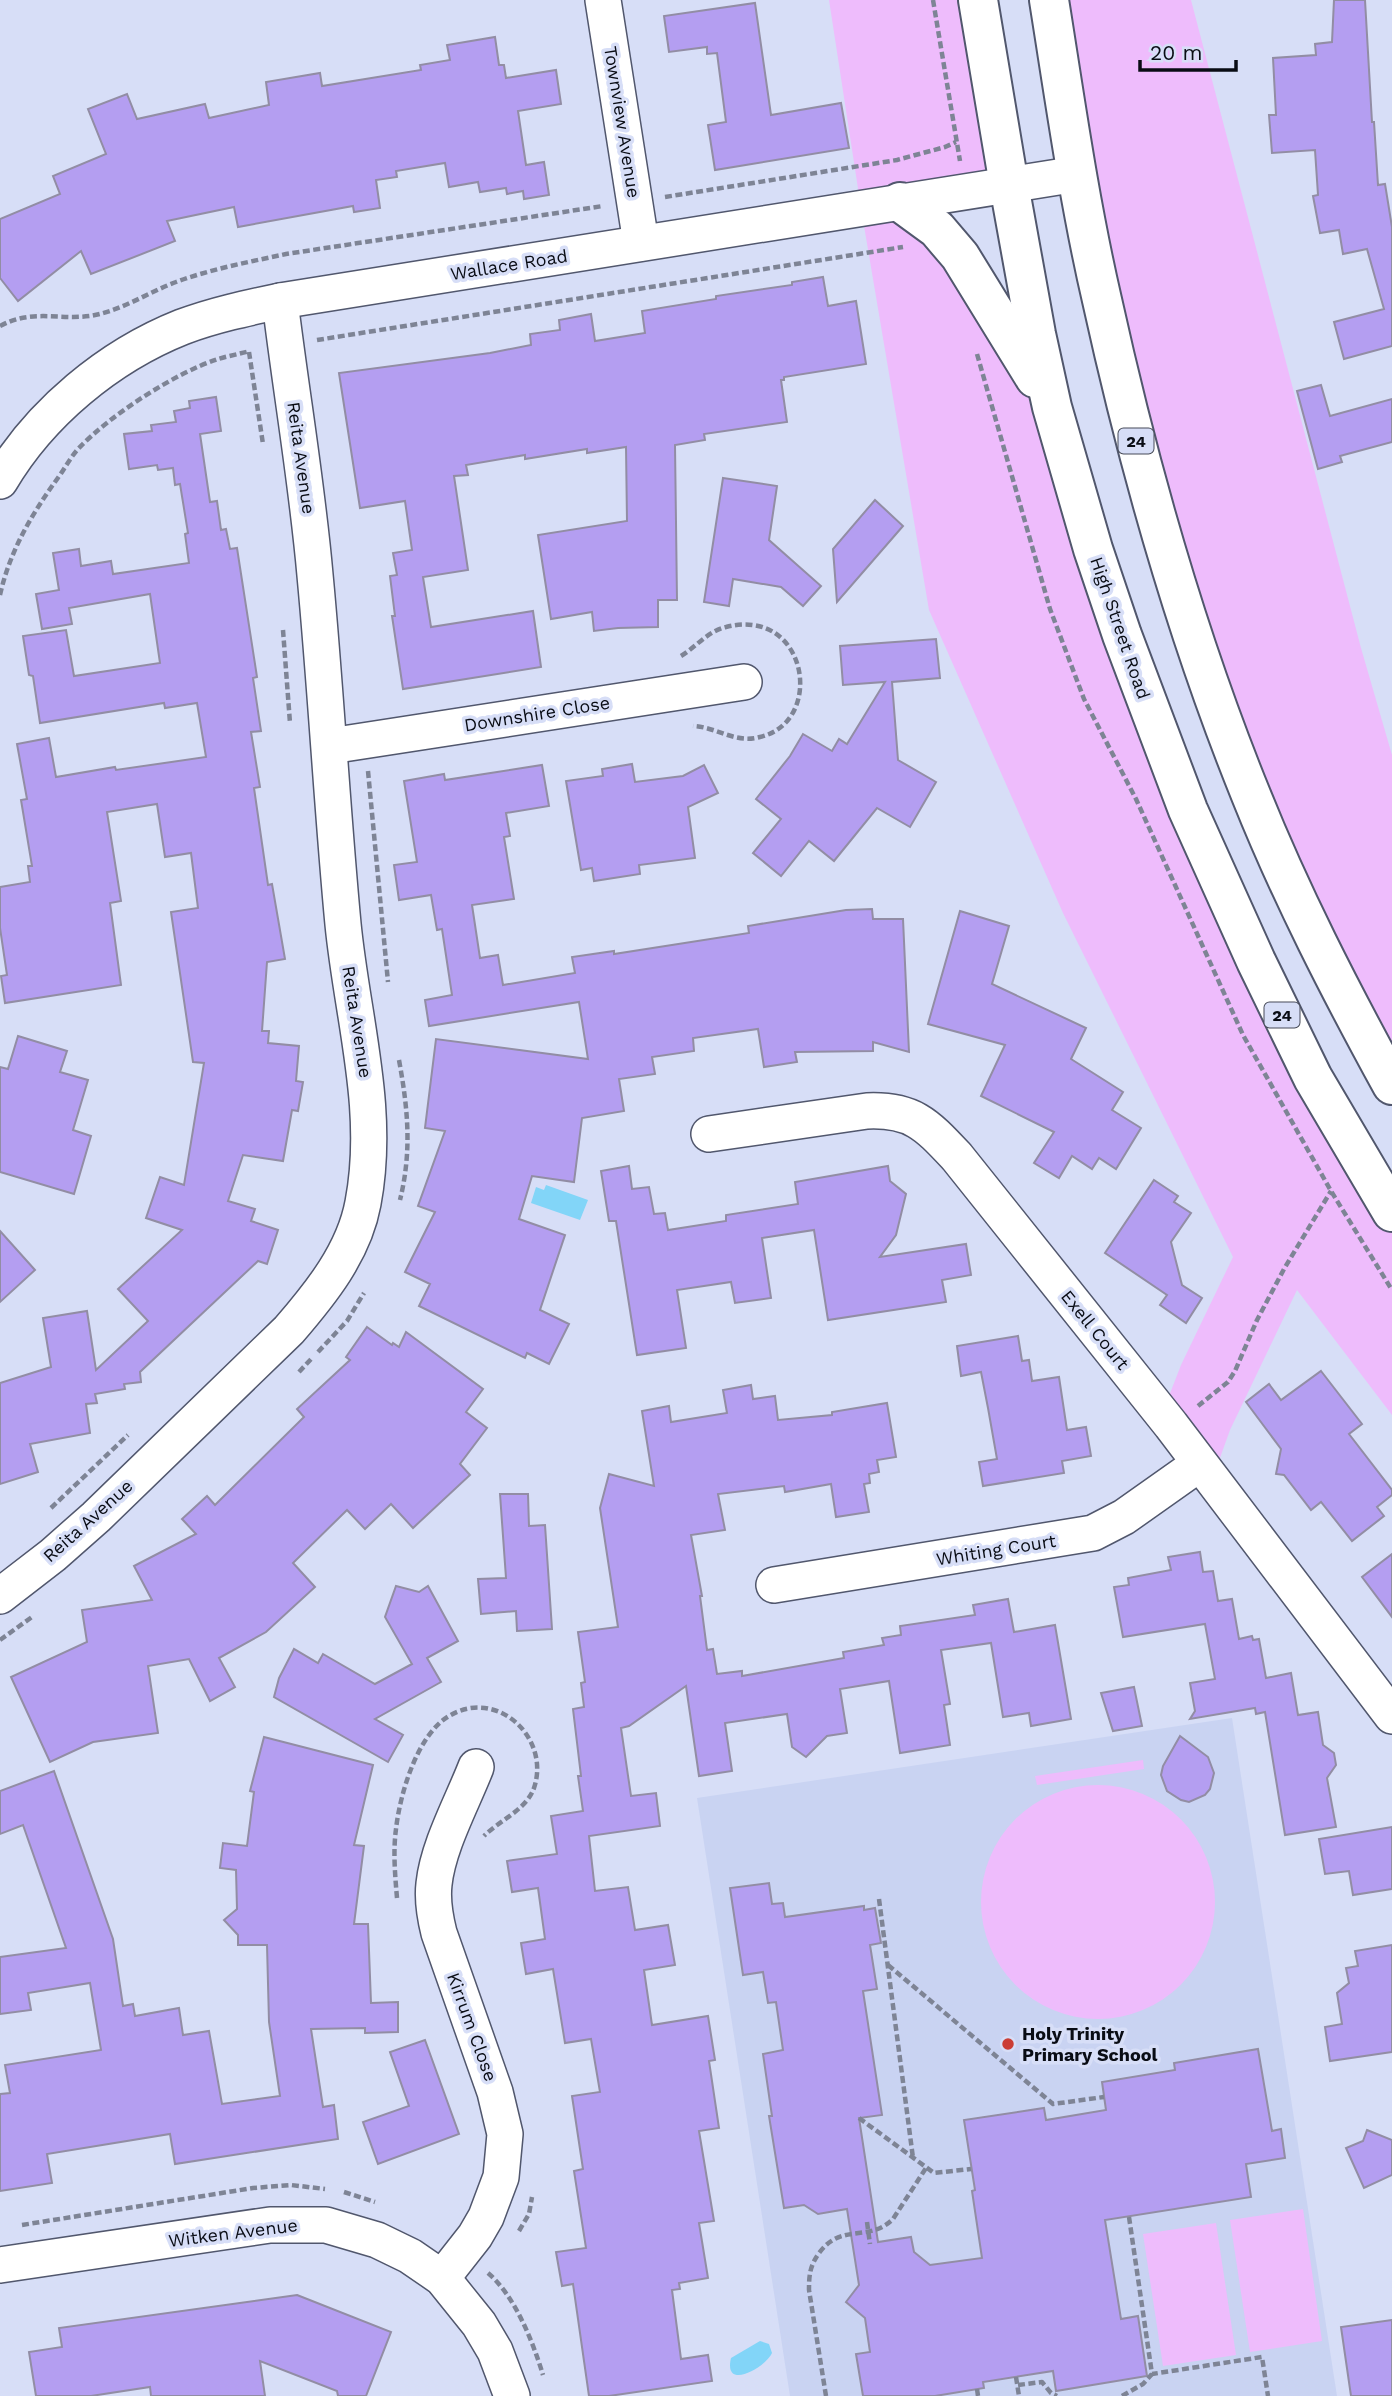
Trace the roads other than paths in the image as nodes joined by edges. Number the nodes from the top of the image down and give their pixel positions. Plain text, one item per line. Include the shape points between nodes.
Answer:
1 (603, 0) edge
2 (978, 0) edge
3 (1049, 0) edge
4 (1077, 174) junction
5 (1009, 185) junction
6 (900, 202) junction
7 (641, 243) junction
8 (280, 301) junction
9 (1052, 407) junction
10 (0, 481) edge
11 (744, 682) dead end
12 (330, 746) junction
13 (1392, 1084) edge
14 (709, 1134) dead end
15 (1392, 1212) edge
16 (1199, 1464) junction
17 (774, 1585) dead end
18 (0, 1596) edge
19 (1392, 1716) edge
20 (476, 1767) dead end
21 (0, 2266) edge
22 (442, 2278) junction
23 (512, 2396) edge

1 - 7 street, Townview Avenue
2 - 5 main road, High Street Road / 24
3 - 4 main road, 24
4 - 5 street, Wallace Road
4 - 13 main road, 24 via 1101,298 1144,470 1215,702 1251,796 1334,980
5 - 6 street, Wallace Road
5 - 9 main road, High Street Road / 24
6 - 7 street, Wallace Road
6 - 9 main road via 937,229 960,256
7 - 8 street, Wallace Road
8 - 10 street, Wallace Road via 190,324 121,359 86,384 29,438
8 - 12 street, Reita Avenue via 315,574
9 - 15 main road, High Street Road / 24 via 1097,562 1188,810 1313,1078
11 - 12 street, Downshire Close
12 - 18 street, Reita Avenue via 344,935 370,1130 369,1169 352,1240 319,1293 289,1329 96,1517
14 - 16 street, Exell Court via 867,1111 898,1112 924,1125 957,1157
16 - 17 street, Whiting Court via 1124,1517 1093,1533
16 - 19 street, Exell Court
20 - 22 street, Kirrum Close via 438,1861 434,1910 502,2114 505,2152 486,2217
21 - 22 street, Witken Avenue via 270,2225 326,2225 377,2240
22 - 23 street, Witken Avenue via 479,2324

